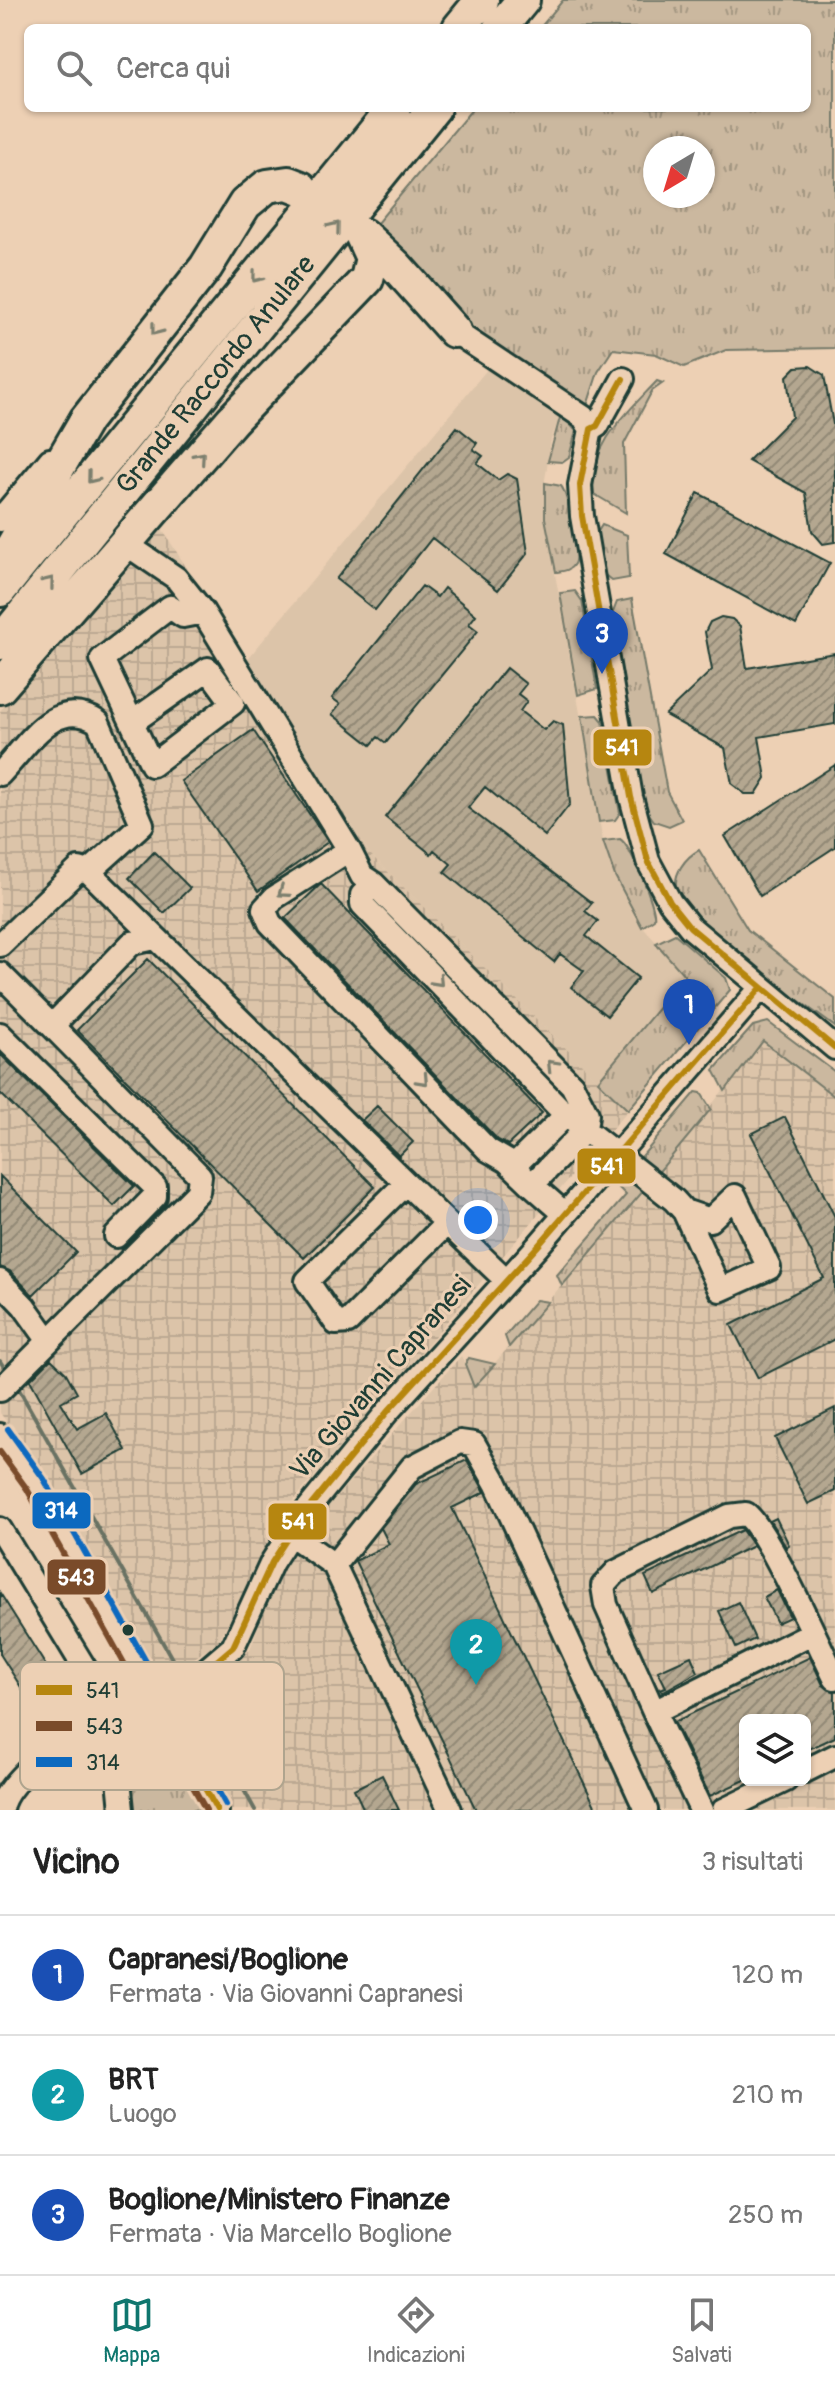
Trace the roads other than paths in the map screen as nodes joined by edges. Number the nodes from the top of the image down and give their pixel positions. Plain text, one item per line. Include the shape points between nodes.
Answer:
1 (482, 0) edge
2 (523, 0) edge
3 (462, 24) edge
4 (503, 24) edge
5 (391, 112) edge
6 (431, 112) edge
7 (301, 188) dead end
8 (348, 303) junction
9 (454, 331) junction
10 (623, 379) dead end
11 (591, 429) junction
12 (50, 460) dead end
13 (0, 520) edge
14 (126, 544) junction
15 (0, 566) edge
16 (0, 590) edge
17 (203, 612) junction
18 (0, 643) edge
19 (0, 687) edge
20 (134, 721) junction
21 (0, 774) edge
22 (349, 850) junction
23 (89, 872) junction
24 (155, 938) junction
25 (413, 939) junction
26 (0, 945) edge
27 (0, 974) edge
28 (761, 988) junction
29 (52, 1026) junction
30 (0, 1034) edge
31 (835, 1048) edge
32 (566, 1115) junction
33 (585, 1130) junction
34 (616, 1155) junction
35 (513, 1167) junction
36 (406, 1183) junction
37 (532, 1185) junction
38 (684, 1211) junction
39 (565, 1214) junction
40 (447, 1223) junction
41 (116, 1236) dead end
42 (506, 1280) junction
43 (0, 1281) edge
44 (49, 1341) junction
45 (8, 1382) edge
46 (0, 1435) edge
47 (0, 1529) edge
48 (289, 1533) junction
49 (334, 1565) junction
50 (812, 1633) junction
51 (81, 1662) edge
52 (135, 1662) edge
53 (217, 1662) edge
54 (835, 1678) edge
55 (654, 1712) junction
56 (835, 1756) edge
57 (811, 1768) edge
58 (20, 1778) edge
59 (774, 1786) edge
60 (120, 1790) edge
61 (206, 1790) edge
62 (1, 1810) edge
63 (122, 1810) edge
64 (217, 1810) edge
65 (450, 1810) edge
66 (646, 1810) edge
67 (701, 1810) edge
68 (724, 1810) edge

1 - 3 highway
2 - 4 highway
5 -> 16 highway, Grande Raccordo Anulare
18 -> 6 highway, Grande Raccordo Anulare
7 -> 15 highway via 277,183 245,204 206,267 86,420
8 - 9 highway via 376,286 399,286
8 - 9 highway via 373,266 361,234
14 -> 8 highway via 292,354
9 - 11 street via 583,417
10 - 11 street
11 - 28 street via 580,485 582,516 643,848 676,912
12 - 13 street
14 - 17 street via 176,578
14 - 19 highway
17 - 20 street via 183,616 170,607 102,659
17 - 22 street
20 - 20 street via 152,765 233,703 208,669
21 - 23 street via 58,715 73,711 98,722 142,824
22 - 25 street via 362,876 374,884 362,895 362,904
22 -> 35 street via 274,898 264,909 270,923 488,1150
23 - 24 street
23 - 26 street via 79,869
24 - 29 street via 132,943
24 - 36 street
25 -> 32 street
33 -> 25 street via 587,1114 572,1085
27 - 29 street
28 - 31 street
28 - 34 street, Via Giovanni Capranesi
29 - 44 street via 200,1176 198,1192
30 - 41 street via 155,1187 155,1196
32 - 33 street
32 - 35 street
33 - 34 street
33 - 37 street
34 - 38 street
34 - 39 street, Via Giovanni Capranesi
35 - 37 street
36 - 40 street
36 - 40 street via 307,1281 336,1323 348,1322
37 - 39 street
38 - 38 street via 720,1290 769,1268 735,1196 710,1220
39 - 42 street, Via Giovanni Capranesi
40 - 42 street
42 - 48 street, Via Giovanni Capranesi via 388,1411
43 - 44 street
44 - 45 street
46 - 52 street via 35,1484
47 - 51 street
48 - 49 street
48 - 53 street, Via Giovanni Capranesi via 233,1647
49 - 65 street
49 - 66 street via 412,1467 460,1442 474,1444
50 - 54 street
50 - 55 street
50 - 55 street via 758,1526 746,1514 729,1516 616,1572 603,1586 604,1600
55 - 67 street
56 - 57 street
58 - 62 street
59 - 68 street
60 - 63 street
61 - 64 street

